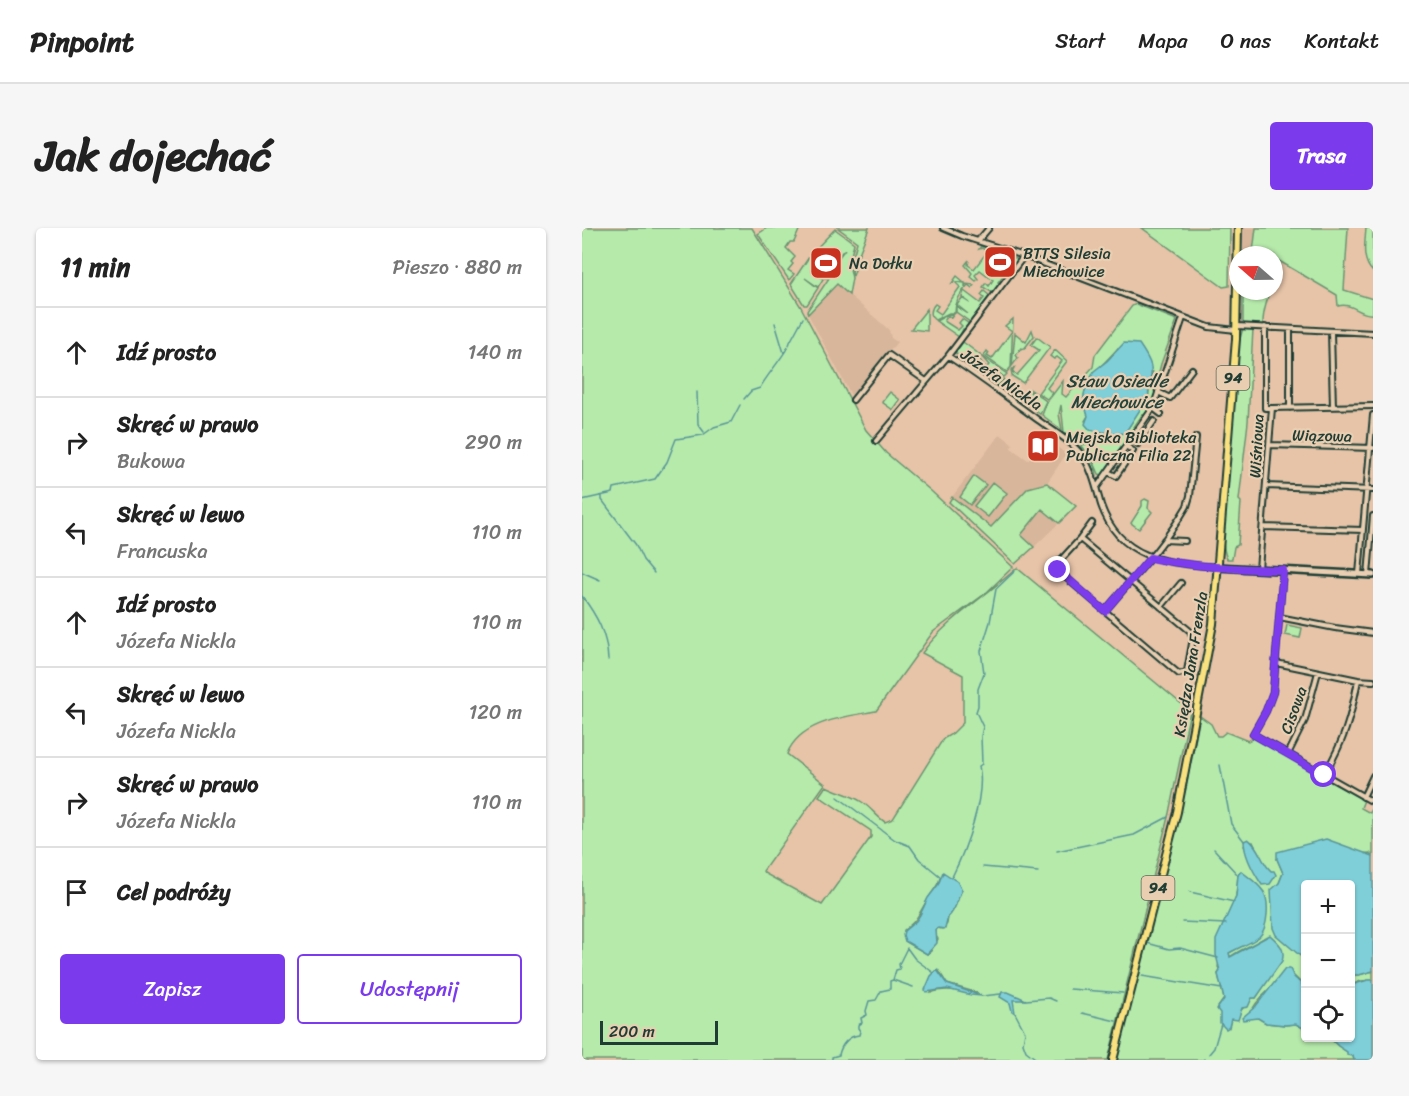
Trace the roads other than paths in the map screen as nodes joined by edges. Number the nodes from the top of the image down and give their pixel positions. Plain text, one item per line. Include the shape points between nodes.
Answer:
1 (943, 228) edge
2 (989, 228) edge
3 (1238, 228) edge
4 (978, 241) junction
5 (1024, 256) junction
6 (1183, 318) junction
7 (1265, 327) junction
8 (1237, 328) junction
9 (1290, 328) junction
10 (1331, 332) junction
11 (1373, 333) edge
12 (948, 356) junction
13 (1192, 369) dead end
14 (926, 381) junction
15 (1158, 392) junction
16 (853, 400) dead end
17 (1373, 406) edge
18 (1333, 407) junction
19 (1153, 408) junction
20 (1272, 408) junction
21 (1290, 408) junction
22 (1161, 414) dead end
23 (1373, 415) edge
24 (1154, 421) dead end
25 (1140, 425) junction
26 (1148, 430) junction
27 (1196, 437) dead end
28 (876, 441) dead end
29 (1138, 444) dead end
30 (1270, 445) junction
31 (1126, 446) junction
32 (1371, 448) edge
33 (1107, 472) junction
34 (1266, 486) junction
35 (1096, 488) junction
36 (1366, 490) junction
37 (1373, 490) edge
38 (1373, 516) edge
39 (1092, 523) dead end
40 (1263, 526) junction
41 (1363, 530) junction
42 (1080, 539) junction
43 (1163, 540) junction
44 (1185, 541) dead end
45 (1372, 545) edge
46 (1150, 558) junction
47 (1217, 567) junction
48 (1259, 570) junction
49 (1283, 570) junction
50 (1359, 574) junction
51 (1371, 575) edge
52 (1130, 581) junction
53 (1181, 583) dead end
54 (1161, 607) junction
55 (1105, 611) junction
56 (1279, 617) junction
57 (1373, 633) edge
58 (1276, 663) junction
59 (1318, 672) junction
60 (1358, 680) junction
61 (1373, 681) edge
62 (1288, 754) junction
63 (1324, 775) junction
64 (1373, 776) edge
65 (1363, 797) junction
66 (1373, 802) edge
67 (1113, 1060) edge

1 - 4 street
2 - 4 street
3 - 8 main road, Księdza Jana Frenzla / 94
4 - 5 street
5 - 6 street
5 - 12 street, Józefa Nickla
6 - 8 street via 1209,327
6 - 15 street
7 - 8 street
7 - 9 street
7 - 20 street, Wiśniowa via 1265,408
8 - 47 main road, Księdza Jana Frenzla / 94
9 - 10 street
9 - 21 street
10 - 11 street
10 - 18 street
12 - 14 street, Józefa Nickla
12 - 35 street, Józefa Nickla via 1071,444 1087,463
13 - 15 street via 1170,398
14 - 16 street via 889,355
14 - 28 street, Józefa Nickla
15 - 19 street
17 - 18 street
18 - 21 street
19 - 22 street
19 - 25 street
20 - 21 street
20 - 30 street, Wiśniowa
23 - 32 street
24 - 26 street
25 - 26 street
25 - 31 street
26 - 29 street
27 - 43 street via 1190,496 1182,515
30 - 32 street, Wiązowa
30 - 34 street, Wiśniowa
31 - 33 street
31 - 33 street via 1133,451 1116,476
32 - 36 street
33 - 35 street
34 - 36 street
34 - 40 street, Wiśniowa
35 - 46 street, Józefa Nickla via 1116,534
36 - 37 street
36 - 41 street
38 - 45 street
39 - 42 street
40 - 41 street
40 - 48 street, Wiśniowa
41 - 50 street
42 - 52 street
42 - 55 street via 1059,563 1058,570
43 - 44 street
43 - 46 street
45 - 51 street
46 - 47 street, Józefa Nickla
46 - 52 street
47 - 48 street
47 - 67 main road, Księdza Jana Frenzla / 94 via 1213,624 1184,781
48 - 49 street
49 - 50 street
49 - 56 street
50 - 51 street
52 - 54 street
52 - 55 street
53 - 54 street
54 - 55 street via 1193,638 1187,671 1179,674
56 - 57 street
56 - 58 street
58 - 59 street
58 - 62 street via 1270,702 1253,734
59 - 60 street
59 - 62 street, Cisowa via 1305,720
60 - 61 street
60 - 63 street via 1349,725
62 - 63 street
63 - 65 street
64 - 65 street
65 - 66 street

